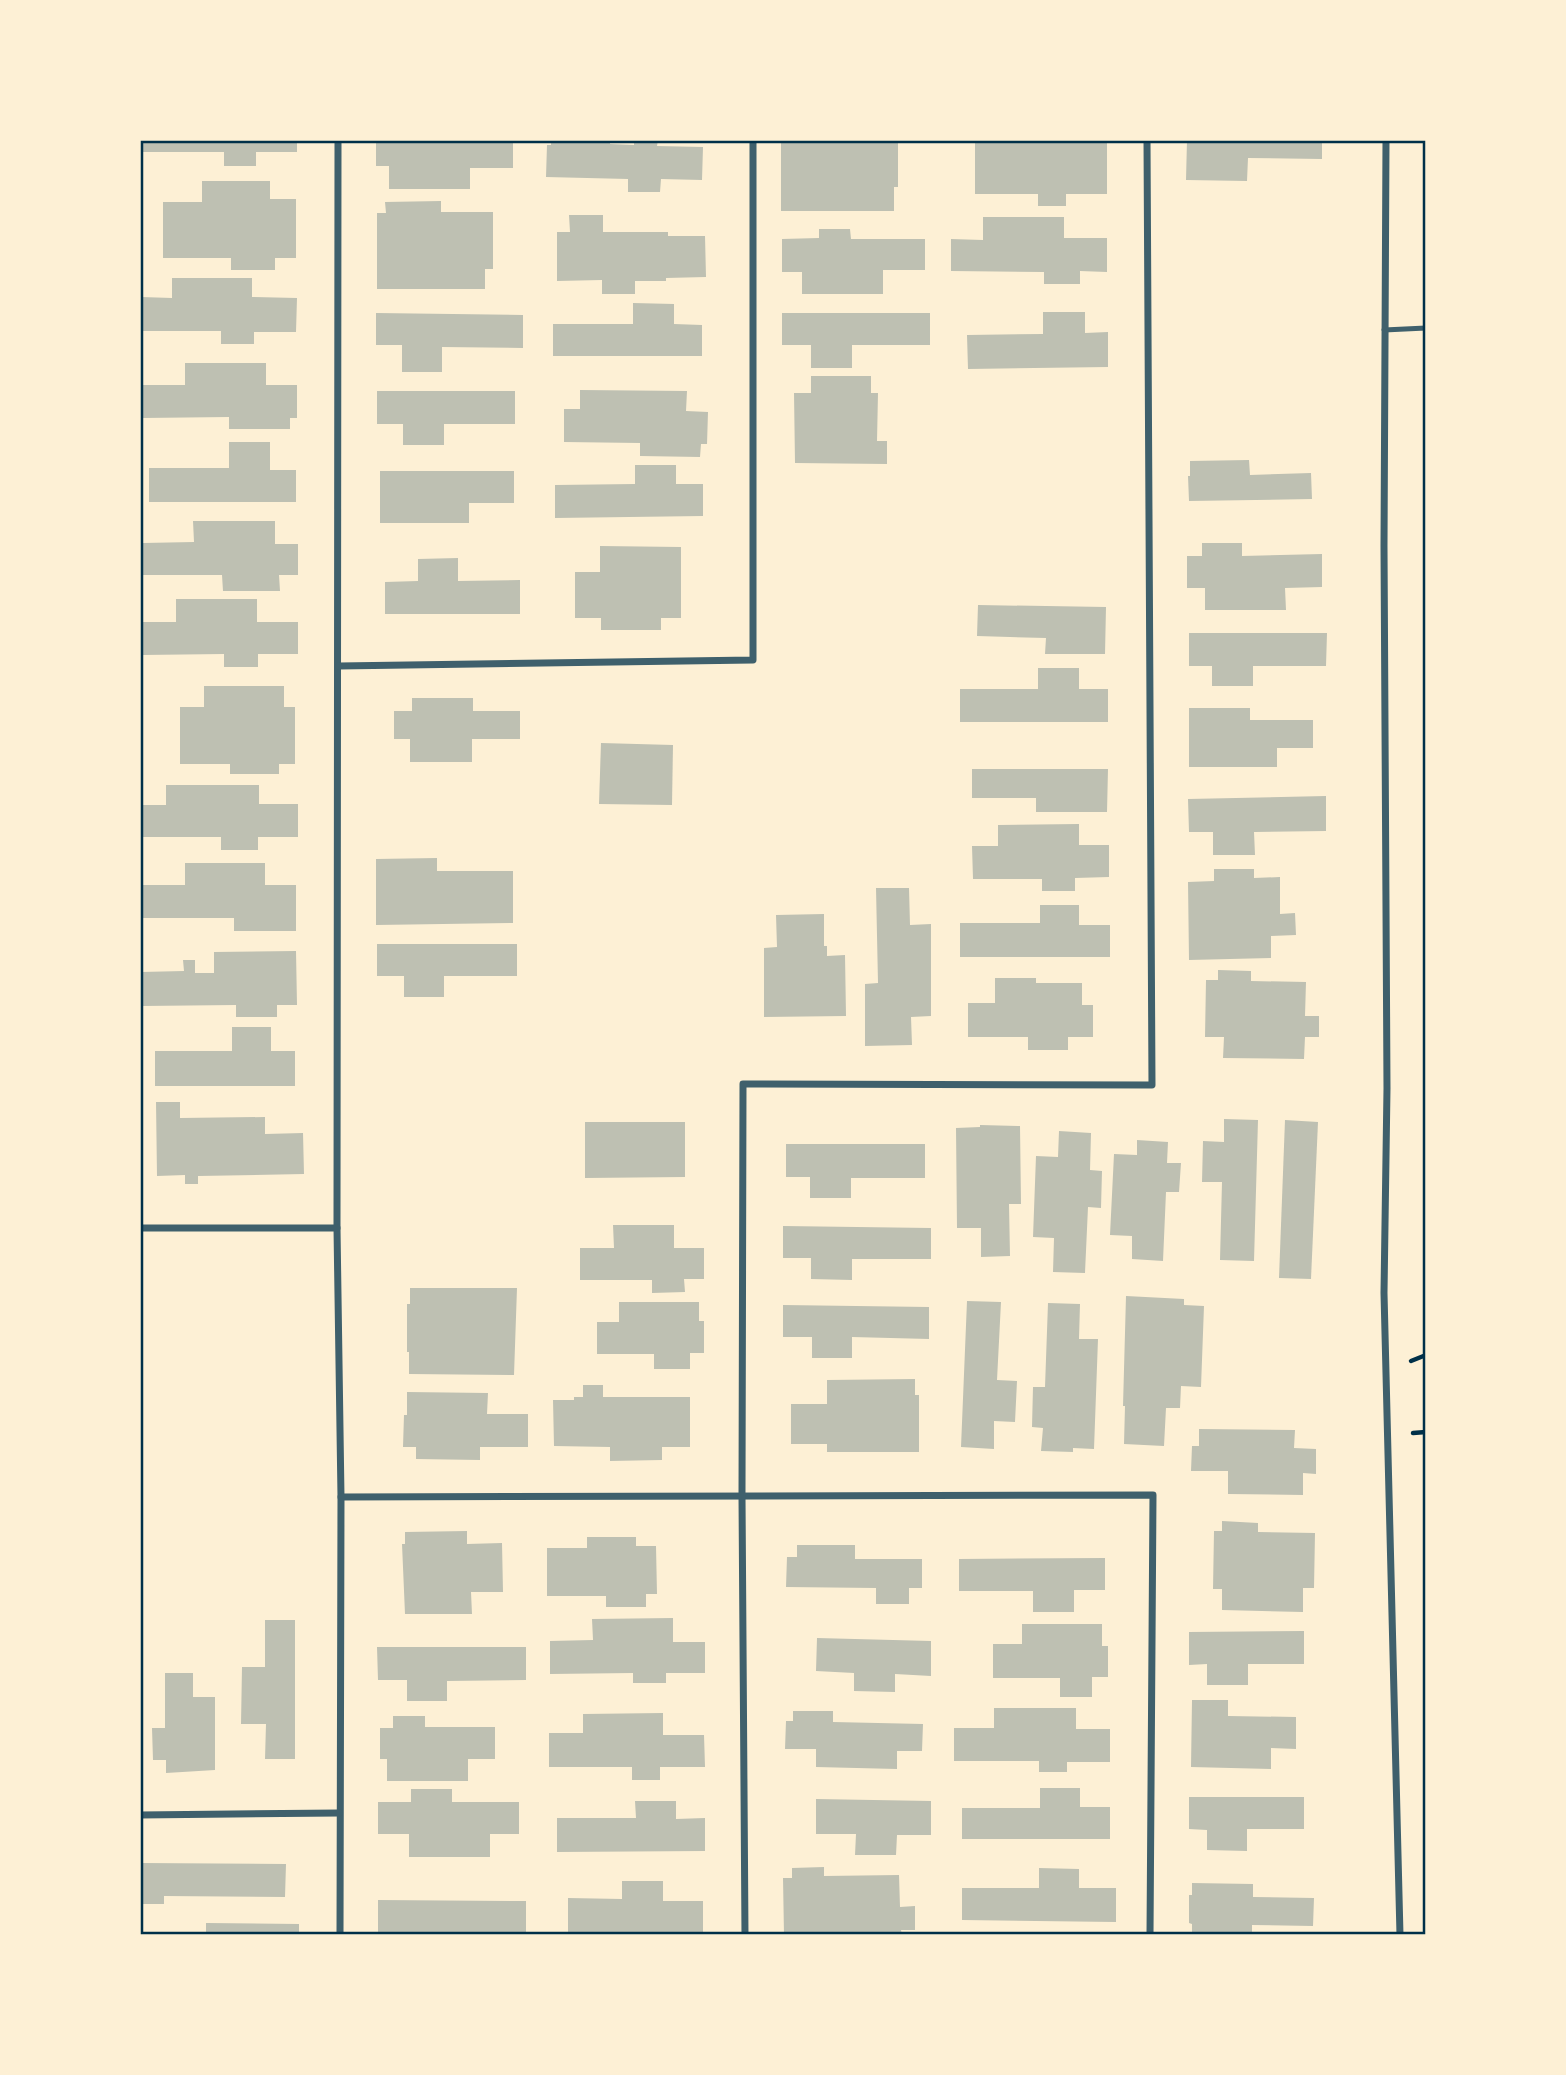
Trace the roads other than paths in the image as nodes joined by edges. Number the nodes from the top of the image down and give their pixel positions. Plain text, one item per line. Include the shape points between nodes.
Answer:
1 (338, 140) edge
2 (753, 140) edge
3 (1147, 140) edge
4 (1386, 140) edge
5 (1426, 328) edge
6 (1384, 330) junction
7 (339, 666) junction
8 (140, 1228) edge
9 (337, 1228) junction
10 (742, 1496) junction
11 (341, 1497) junction
12 (339, 1813) junction
13 (140, 1815) edge
14 (340, 1935) edge
15 (745, 1935) edge
16 (1150, 1935) edge
17 (1400, 1935) edge

1 - 7 street
2 - 7 street via 753,660
3 - 10 street via 1152,1085 743,1084
4 - 6 street
5 - 6 lane
6 - 17 street via 1384,1293
7 - 9 street
8 - 9 street
9 - 11 street
10 - 11 street
10 - 15 street
10 - 16 street via 1153,1495
11 - 12 street
12 - 13 street
12 - 14 street

